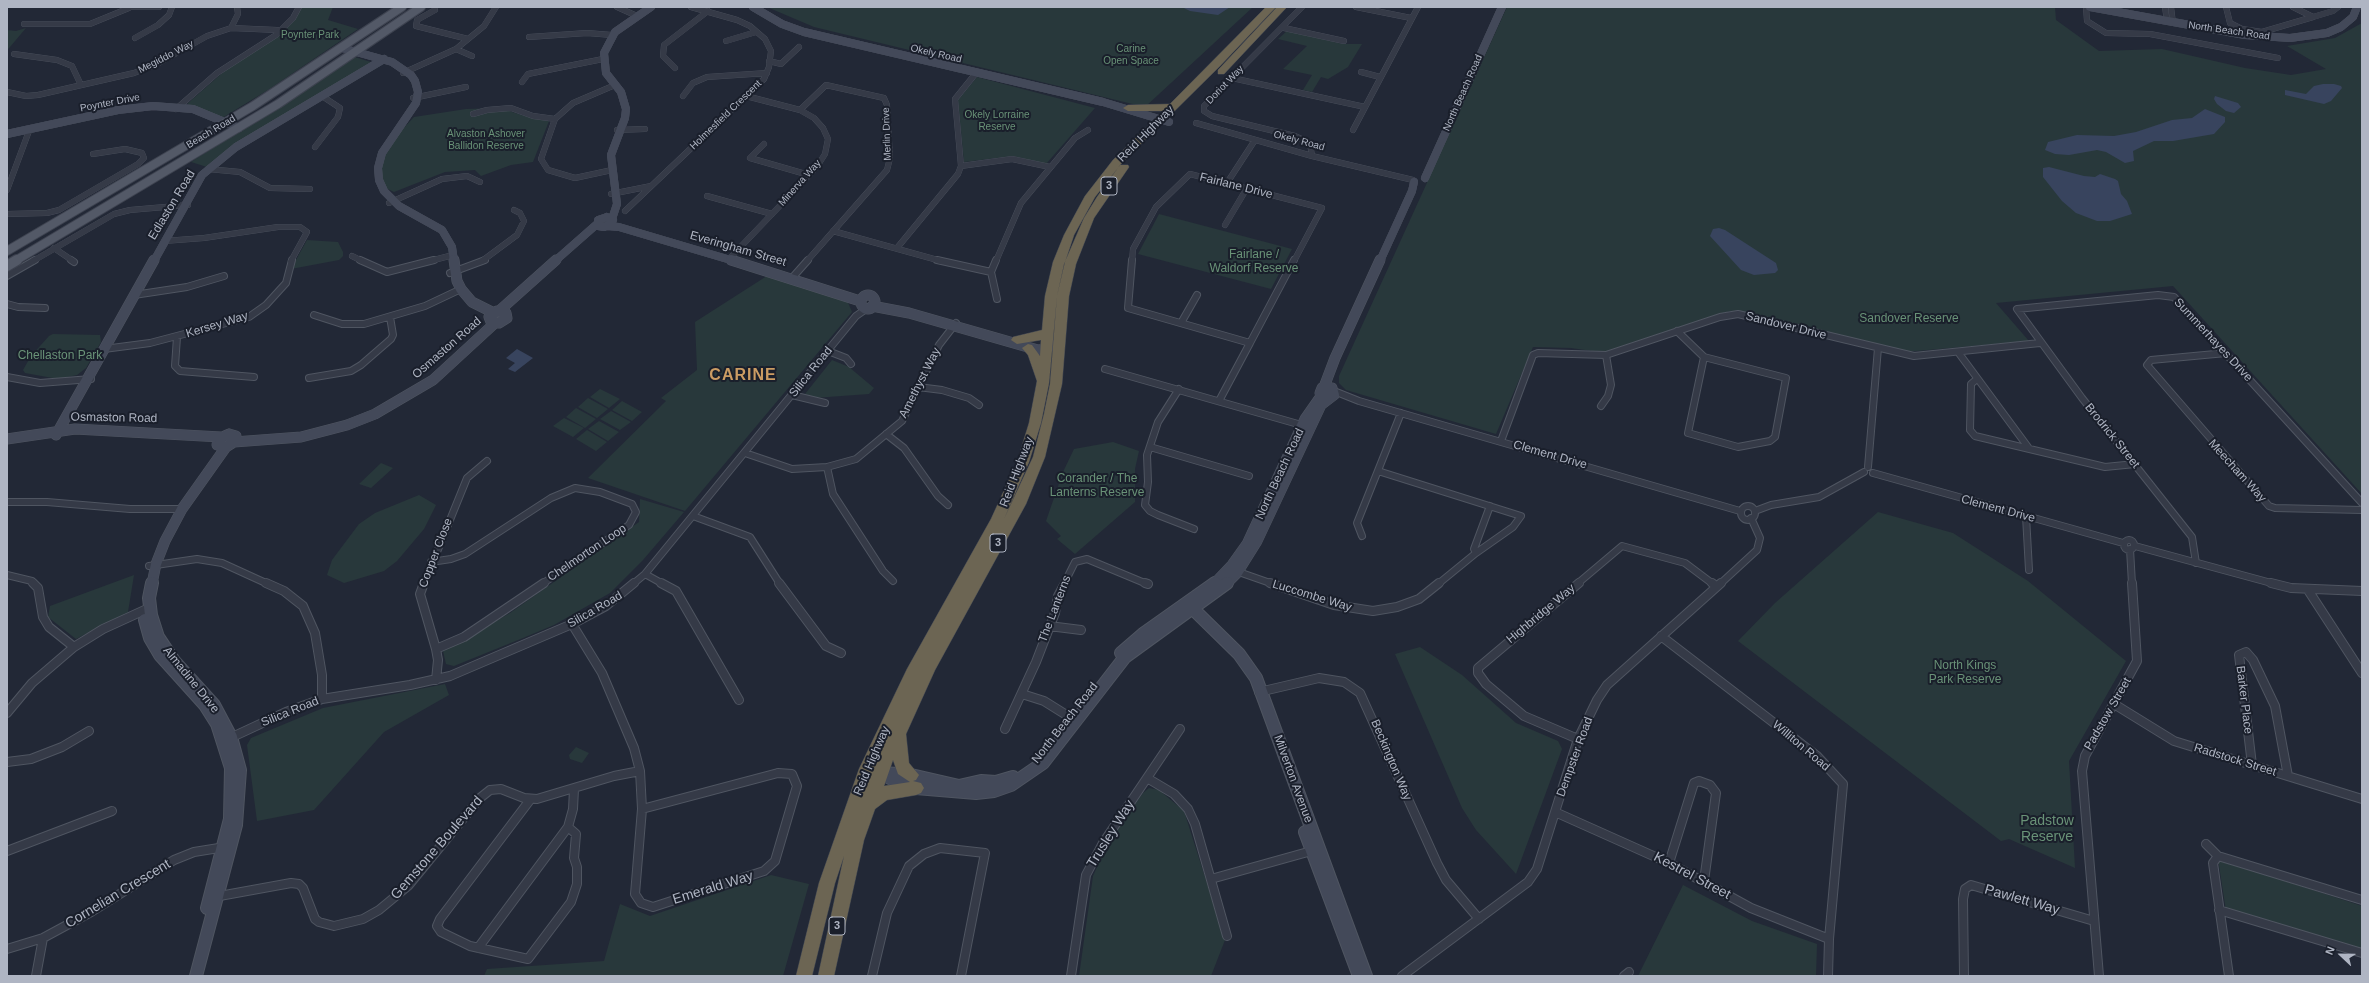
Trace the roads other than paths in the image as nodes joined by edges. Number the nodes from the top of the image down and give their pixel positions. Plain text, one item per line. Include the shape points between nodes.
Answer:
1 (129, 7) edge
2 (159, 7) edge
3 (172, 7) edge
4 (237, 7) edge
5 (295, 7) edge
6 (299, 7) edge
7 (402, 7) edge
8 (421, 7) edge
9 (496, 7) edge
10 (617, 7) edge
11 (647, 7) edge
12 (651, 7) edge
13 (691, 7) edge
14 (753, 7) edge
15 (1271, 7) edge
16 (1282, 7) edge
17 (1302, 7) edge
18 (1356, 7) edge
19 (1418, 7) edge
20 (1497, 7) edge
21 (1502, 7) edge
22 (2086, 7) edge
23 (2090, 7) edge
24 (2103, 7) edge
25 (2165, 7) edge
26 (2171, 7) edge
27 (2226, 7) edge
28 (2293, 7) edge
29 (2338, 7) edge
30 (2351, 7) edge
31 (2357, 7) edge
32 (435, 10) dead end
33 (708, 12) junction
34 (635, 15) junction
35 (2313, 17) junction
36 (1411, 18) junction
37 (2170, 21) junction
38 (24, 24) dead end
39 (231, 28) junction
40 (1284, 28) junction
41 (277, 30) junction
42 (756, 32) junction
43 (610, 35) junction
44 (530, 37) dead end
45 (135, 38) dead end
46 (468, 39) junction
47 (1344, 40) dead end
48 (726, 42) dead end
49 (799, 47) dead end
50 (342, 48) junction
51 (456, 49) junction
52 (355, 52) junction
53 (14, 54) dead end
54 (472, 56) dead end
55 (2278, 58) dead end
56 (600, 59) junction
57 (383, 60) junction
58 (769, 61) junction
59 (675, 68) dead end
60 (405, 72) junction
61 (1361, 72) dead end
62 (767, 73) junction
63 (976, 73) junction
64 (1380, 77) junction
65 (1232, 78) junction
66 (522, 82) dead end
67 (81, 85) junction
68 (614, 86) junction
69 (466, 87) dead end
70 (7, 92) edge
71 (323, 96) junction
72 (684, 96) dead end
73 (746, 96) junction
74 (416, 98) junction
75 (1123, 107) junction
76 (1172, 107) junction
77 (1364, 107) junction
78 (175, 108) junction
79 (800, 110) junction
80 (473, 114) dead end
81 (1141, 114) junction
82 (555, 119) junction
83 (1165, 119) junction
84 (224, 123) junction
85 (1196, 123) dead end
86 (236, 129) junction
87 (645, 129) dead end
88 (619, 130) junction
89 (1088, 130) dead end
90 (1353, 130) dead end
91 (28, 132) junction
92 (7, 135) edge
93 (1143, 135) junction
94 (1254, 140) junction
95 (764, 144) dead end
96 (315, 148) dead end
97 (93, 154) dead end
98 (1312, 156) junction
99 (961, 166) junction
100 (1050, 167) junction
101 (210, 169) junction
102 (610, 171) junction
103 (809, 175) junction
104 (1418, 179) junction
105 (480, 182) dead end
106 (1227, 183) junction
107 (651, 186) junction
108 (1247, 188) junction
109 (310, 189) dead end
110 (7, 190) edge
111 (614, 193) junction
112 (707, 196) dead end
113 (391, 202) junction
114 (186, 205) junction
115 (514, 210) dead end
116 (625, 211) dead end
117 (7, 214) edge
118 (772, 214) junction
119 (606, 222) junction
120 (1225, 225) dead end
121 (833, 231) junction
122 (167, 241) junction
123 (54, 248) junction
124 (897, 248) junction
125 (7, 251) edge
126 (450, 255) junction
127 (352, 256) dead end
128 (731, 258) junction
129 (74, 262) dead end
130 (7, 266) edge
131 (991, 272) junction
132 (452, 273) junction
133 (7, 276) edge
134 (224, 276) dead end
135 (794, 276) junction
136 (458, 290) junction
137 (137, 294) junction
138 (1197, 295) dead end
139 (997, 299) dead end
140 (867, 303) junction
141 (7, 304) edge
142 (45, 308) dead end
143 (2017, 312) joint
144 (314, 314) dead end
145 (496, 316) junction
146 (390, 317) junction
147 (1181, 323) junction
148 (955, 324) junction
149 (1060, 328) junction
150 (1678, 331) junction
151 (1048, 332) junction
152 (177, 338) junction
153 (1017, 340) junction
154 (1250, 343) junction
155 (2040, 343) junction
156 (1041, 348) junction
157 (1878, 348) junction
158 (106, 349) junction
159 (828, 351) junction
160 (1958, 352) junction
161 (2226, 353) junction
162 (1606, 355) junction
163 (1704, 357) junction
164 (2141, 359) dead end
165 (1058, 362) junction
166 (2148, 362) junction
167 (851, 364) dead end
168 (1105, 369) dead end
169 (7, 377) edge
170 (254, 377) dead end
171 (309, 378) dead end
172 (1977, 379) junction
173 (88, 380) junction
174 (1043, 383) junction
175 (918, 386) junction
176 (1179, 389) junction
177 (1328, 392) junction
178 (792, 395) junction
179 (1219, 401) junction
180 (825, 403) dead end
181 (978, 405) dead end
182 (1601, 406) dead end
183 (1401, 412) junction
184 (1306, 427) junction
185 (60, 433) junction
186 (886, 434) junction
187 (7, 439) edge
188 (1501, 441) junction
189 (226, 442) junction
190 (7, 443) edge
191 (1150, 447) junction
192 (2028, 447) junction
193 (745, 453) junction
194 (487, 461) dead end
195 (2135, 464) junction
196 (827, 467) junction
197 (1378, 471) junction
198 (1869, 471) junction
199 (1249, 476) dead end
200 (7, 502) edge
201 (2362, 503) edge
202 (948, 505) dead end
203 (1490, 506) junction
204 (180, 509) junction
205 (2362, 510) edge
206 (1753, 514) junction
207 (693, 516) junction
208 (2026, 516) junction
209 (1194, 529) dead end
210 (1362, 536) dead end
211 (2129, 546) junction
212 (1476, 554) junction
213 (431, 562) junction
214 (2196, 563) junction
215 (152, 565) junction
216 (2029, 570) dead end
217 (1233, 571) junction
218 (645, 574) junction
219 (7, 575) edge
220 (893, 581) dead end
221 (1148, 584) dead end
222 (1716, 586) junction
223 (2308, 590) junction
224 (2362, 591) edge
225 (1187, 608) junction
226 (146, 609) junction
227 (572, 624) junction
228 (1049, 626) junction
229 (1081, 630) dead end
230 (1661, 636) junction
231 (74, 647) junction
232 (436, 649) junction
233 (841, 654) dead end
234 (2362, 673) edge
235 (436, 680) junction
236 (1259, 692) junction
237 (1022, 694) junction
238 (322, 699) junction
239 (739, 700) dead end
240 (2114, 704) junction
241 (8, 710) edge
242 (1073, 719) junction
243 (1005, 728) dead end
244 (1180, 729) dead end
245 (89, 731) dead end
246 (898, 731) junction
247 (881, 738) junction
248 (228, 739) junction
249 (1578, 739) junction
250 (7, 762) edge
251 (2252, 765) junction
252 (640, 771) junction
253 (881, 773) junction
254 (2288, 776) junction
255 (1147, 778) junction
256 (913, 781) junction
257 (574, 789) junction
258 (2362, 799) edge
259 (530, 800) junction
260 (868, 807) junction
261 (642, 809) junction
262 (112, 811) dead end
263 (1555, 812) junction
264 (847, 822) junction
265 (568, 827) junction
266 (2206, 844) dead end
267 (227, 846) junction
268 (1315, 850) junction
269 (7, 851) edge
270 (2218, 856) junction
271 (1670, 862) junction
272 (1211, 879) junction
273 (1704, 881) junction
274 (214, 897) junction
275 (2362, 900) edge
276 (2219, 910) junction
277 (1479, 919) junction
278 (2094, 921) junction
279 (1227, 936) dead end
280 (43, 938) junction
281 (1829, 939) junction
282 (478, 948) junction
283 (7, 949) edge
284 (2362, 953) edge
285 (36, 976) edge
286 (190, 976) edge
287 (196, 976) edge
288 (804, 976) edge
289 (826, 976) edge
290 (872, 976) edge
291 (961, 976) edge
292 (1071, 976) edge
293 (1359, 976) edge
294 (1366, 976) edge
295 (1402, 976) edge
296 (1828, 976) edge
297 (1964, 976) edge
298 (2099, 976) edge
299 (2229, 976) edge

1 - 2 street
1 - 38 street via 90,24
3 - 45 street via 169,15 158,25
4 - 39 street via 238,14
5 - 41 street
6 - 78 street via 293,18 276,35 217,73
7 - 50 main road, Beach Road
8 - 52 main road, Beach Road
9 - 46 street via 488,21
10 - 34 street
11 - 34 street
12 - 34 street
13 - 33 street, Holmesfield Crescent
14 - 63 street, Okely Road via 782,24 804,32
15 - 76 highway, Reid Highway / 3
16 - 83 highway, Reid Highway / 3 via 1235,58
17 - 40 street, Doriot Way
18 - 36 street
19 - 36 street
20 - 104 street, North Beach Road
21 - 104 street, North Beach Road via 1433,164
22 - 55 street via 2087,21 2106,33 2150,34
23 - 37 street, North Beach Road
24 - 37 street, North Beach Road
25 - 37 street
26 - 37 street
27 - 35 street via 2230,23 2242,29 2262,32
28 - 35 street
29 - 35 street
30 - 37 street, North Beach Road via 2346,17 2335,25 2321,31 2296,34 2256,34
31 - 37 street, North Beach Road via 2353,17 2341,27 2327,33 2290,38 2255,36
32 - 46 street via 417,20 416,26
33 - 42 street, Holmesfield Crescent via 737,20
33 - 59 street via 664,45 663,56
34 - 43 street
36 - 64 street
39 - 41 street, Megiddo Way
39 - 67 street, Megiddo Way via 207,36 146,69
40 - 47 street
40 - 65 street, Doriot Way
41 - 78 street via 261,43 206,77
42 - 48 street
42 - 58 street, Holmesfield Crescent via 765,39 771,51
43 - 44 street via 587,33
43 - 56 street
46 - 51 street
49 - 58 street via 781,64
50 - 52 street
50 - 84 main road, Beach Road
51 - 54 street
51 - 60 street
52 - 57 street
52 - 86 main road, Beach Road
53 - 67 street via 57,60 72,66
56 - 66 street via 528,74
56 - 68 street
57 - 60 street
57 - 71 street, Edlaston Road
58 - 62 street, Holmesfield Crescent
60 - 74 street
61 - 64 street
62 - 72 street via 707,77 694,82
62 - 73 street, Holmesfield Crescent
63 - 75 street, Okely Road
63 - 99 street via 955,99
64 - 77 street
65 - 77 street
65 - 98 street, Doriot Way via 1204,106 1204,112 1295,136 1310,143
67 - 70 street, Megiddo Way via 38,95 26,96
68 - 82 street via 573,103
68 - 88 street via 626,105 625,118
69 - 74 street
71 - 96 street via 340,108 338,117
71 - 101 street, Edlaston Road
73 - 79 street, Minerva Way
73 - 107 street, Holmesfield Crescent
74 - 113 street via 380,150 374,164 375,188
75 - 76 highway
75 - 81 street, Okely Road
75 - 83 street, Okely Road
76 - 83 highway, Reid Highway / 3
77 - 90 street
78 - 84 street, Poynter Drive
78 - 91 street, Poynter Drive via 128,110
79 - 103 street, Minerva Way via 814,118 828,139 825,154
79 - 121 street, Merlin Drive via 826,85 884,98 887,105 890,158 887,170
80 - 82 street via 511,108 533,116
81 - 83 street, Okely Road
81 - 93 highway via 1147,121
82 - 102 street via 541,159 548,170 575,178
83 - 93 highway, Reid Highway / 3
83 - 149 highway, Reid Highway / 3 via 1115,179 1082,231 1066,281
84 - 86 street, Poynter Drive
84 - 125 main road, Beach Road
85 - 94 street, Okely Road
86 - 130 main road, Beach Road
87 - 88 street
88 - 102 street via 612,152
89 - 100 street via 1075,138
91 - 92 street, Poynter Drive
91 - 110 street
93 - 151 highway, Reid Highway / 3 via 1098,185 1069,235 1051,296
94 - 98 street, Okely Road
94 - 106 street
95 - 103 street via 750,158
97 - 117 street via 126,149 142,154 144,158 59,210 47,214
98 - 104 street, Okely Road
99 - 100 street via 1012,160
99 - 124 street via 958,174
100 - 131 street via 1021,203
101 - 109 street via 240,172 265,187
101 - 114 street, Edlaston Road
102 - 111 street
103 - 118 street, Minerva Way
104 - 177 street, North Beach Road
105 - 113 street via 467,176 442,179
106 - 108 street, Fairlane Drive
106 - 147 street, Fairlane Drive via 1190,174 1156,207 1133,249 1128,308
107 - 111 street
107 - 116 street, Holmesfield Crescent
108 - 120 street
108 - 154 street, Fairlane Drive via 1322,208
111 - 119 street via 617,208
112 - 118 street
113 - 126 street via 436,231
114 - 122 street, Edlaston Road
114 - 123 street via 114,214
115 - 132 street via 520,213 524,221 517,235 485,260
118 - 128 street, Minerva Way
119 - 128 street, Everingham Street
119 - 145 street, Osmaston Road via 512,306
121 - 124 street
121 - 135 street, Merlin Drive
122 - 137 street, Edlaston Road
122 - 152 street, Kersey Way via 278,227 300,227 306,232 290,263 286,283 262,308 241,321
123 - 129 street
123 - 133 street
124 - 131 street
126 - 127 street via 387,272
126 - 132 street
128 - 135 street, Everingham Street
131 - 139 street
132 - 136 street
134 - 137 street via 187,287
135 - 140 street, Everingham Street
136 - 145 street via 472,307
136 - 146 street via 426,306
137 - 158 street, Edlaston Road
138 - 147 street
140 - 148 street, Everingham Street
140 - 159 street, Silica Road
141 - 142 street
143 - 155 street, Brodrick Street
143 - 161 street, Summerhayes Drive via 2019,308 2165,294 2179,301
144 - 146 street via 342,324 355,325
145 - 189 street, Osmaston Road via 432,380 375,414 313,434 280,440
146 - 171 street via 393,335 391,339 361,365 351,371
147 - 154 street, Fairlane Drive
148 - 153 street, Everingham Street
148 - 156 street, Everingham Street
148 - 175 street, Amethyst Way via 939,345
149 - 156 street via 1054,343
149 - 165 highway, Reid Highway / 3
150 - 157 street, Sandover Drive via 1720,317 1738,314
150 - 162 street, Sandover Drive
150 - 163 street
151 - 153 highway via 1038,337
151 - 156 highway, Reid Highway / 3
152 - 158 street, Kersey Way via 136,347
152 - 170 street via 175,366 180,371
153 - 156 street, Everingham Street
154 - 179 street
155 - 160 street, Sandover Drive
155 - 195 street, Brodrick Street
156 - 165 street via 1052,352
156 - 174 highway, Reid Highway / 3
156 - 174 highway via 1033,354
157 - 160 street, Sandover Drive via 1914,356
157 - 198 street
158 - 173 street, Edlaston Road
159 - 167 street via 846,358
159 - 178 street, Silica Road
160 - 172 street
161 - 166 street
161 - 201 street, Summerhayes Drive
162 - 182 street via 1611,385 1608,396
162 - 188 street, Sandover Drive via 1533,355
163 - 163 street via 1688,433 1738,447 1770,441 1775,437 1786,378
164 - 166 street
165 - 246 highway, Reid Highway / 3 via 1050,414 1039,457 1024,492 930,666
166 - 205 street, Meecham Way via 2148,368 2269,506
168 - 176 street
169 - 173 street via 40,383
172 - 192 street
172 - 192 street via 1971,384 1971,434
173 - 185 street, Edlaston Road
174 - 247 highway, Reid Highway / 3 via 1032,436 1012,489 912,673
175 - 181 street via 969,398
175 - 186 street, Amethyst Way via 902,421
176 - 179 street
176 - 191 street via 1158,422
177 - 183 street, Clement Drive
177 - 184 street, North Beach Road via 1318,402
178 - 180 street
178 - 193 street, Silica Road
179 - 184 street
183 - 188 street, Clement Drive
183 - 197 street
184 - 217 street, North Beach Road via 1257,541
185 - 187 street, Osmaston Road
185 - 189 street, Osmaston Road via 192,438
185 - 190 street, Osmaston Road
186 - 196 street, Amethyst Way via 856,459
186 - 202 street via 904,448 938,496
188 - 206 street, Clement Drive via 1740,511 1745,517
189 - 204 street, Almadine Drive
191 - 199 street
191 - 209 street via 1147,455 1148,482 1145,505 1154,513
192 - 195 street via 2105,467
193 - 196 street, Amethyst Way via 792,469
193 - 207 street, Silica Road
194 - 213 street, Copper Close via 467,478
195 - 214 street, Brodrick Street via 2192,537
196 - 220 street via 833,494 883,571
197 - 203 street, Luccombe Way
197 - 210 street via 1357,523
198 - 206 street via 1819,496 1771,505
198 - 208 street, Clement Drive
200 - 204 street via 47,502 130,509
203 - 212 street via 1474,549
203 - 212 street, Luccombe Way via 1521,516 1513,527
204 - 215 street, Almadine Drive via 158,540
206 - 222 street, Dempster Road via 1760,538 1757,550
207 - 218 street, Silica Road
207 - 233 street via 750,537 784,590 826,646
208 - 211 street, Clement Drive
208 - 216 street
211 - 214 street, Clement Drive
211 - 240 street, Padstow Street via 2137,661
212 - 217 street, Luccombe Way via 1418,599 1397,607 1373,611 1334,605
213 - 232 street, Copper Close via 420,594
213 - 232 street, Chelmorton Loop via 465,554 551,498 575,488 600,492 627,501 636,512 629,525 464,636
214 - 223 street, Clement Drive via 2272,584
215 - 226 street, Almadine Drive
215 - 238 street via 197,559 222,563 284,591 303,606 315,633 322,675
217 - 225 street, North Beach Road via 1222,588
218 - 227 street, Silica Road via 606,606
218 - 239 street via 676,591
219 - 231 street via 32,581 38,588 43,617 48,626
221 - 228 street, The Lanterns via 1095,561 1078,560 1058,596 1055,613
222 - 230 street, Dempster Road
222 - 249 street, Highbridge Way via 1685,563 1622,546 1478,668 1478,674 1486,684 1524,716
223 - 224 street, Clement Drive
223 - 234 street
225 - 236 street, Milverton Avenue via 1237,661
225 - 242 street, North Beach Road via 1125,657
226 - 231 street via 103,629
226 - 248 street, Almadine Drive via 150,638 160,655 205,706
227 - 235 street, Silica Road via 496,658
227 - 252 street, Emerald Way via 602,673 634,748
228 - 229 street
228 - 237 street, The Lanterns
230 - 249 street, Dempster Road via 1608,685 1597,700
230 - 281 street, Williton Road via 1817,756 1843,784
231 - 241 street via 32,683
232 - 235 street, Copper Close
235 - 238 street, Silica Road
236 - 268 street, Milverton Avenue
236 - 277 street, Beckington Way via 1319,678 1344,682 1360,693 1437,863 1446,880
237 - 242 street via 1044,701
237 - 243 street, The Lanterns
238 - 248 street, Silica Road via 286,712
240 - 251 street, Radstock Street via 2174,740
240 - 278 street, Padstow Street via 2085,756 2082,771
242 - 256 street, North Beach Road via 1043,763 1010,785 976,793
244 - 255 street, Trusley Way
245 - 250 street via 62,747 31,759
246 - 253 highway, Reid Highway / 3
246 - 256 highway via 901,763
247 - 253 highway
247 - 264 highway, Reid Highway / 3
248 - 267 street, Almadine Drive via 232,786
249 - 263 street, Dempster Road
251 - 254 street, Radstock Street
251 - 254 street, Barker Place via 2239,655 2246,652 2253,660 2275,706
252 - 257 street via 614,776
252 - 261 street, Emerald Way
253 - 256 street, North Beach Road via 897,782
253 - 260 highway, Reid Highway / 3
253 - 264 highway via 870,784
254 - 258 street, Radstock Street
255 - 272 street via 1174,794 1188,809
255 - 292 street, Trusley Way via 1103,843 1086,875
256 - 260 highway via 883,793
257 - 259 street
257 - 265 street via 573,809
259 - 274 street, Gemstone Boulevard via 501,789 490,790 480,798 408,886 379,910 363,919 334,926 320,922 315,919 299,884
259 - 282 street via 440,919 438,926 441,932
260 - 289 highway, Reid Highway / 3 via 856,840
261 - 261 street, Emerald Way via 778,773 792,774 797,786 775,861 764,872 653,907 641,902 635,894
262 - 269 street
263 - 271 street, Kestrel Street
263 - 277 street, Dempster Road via 1537,869 1528,882
264 - 288 highway, Reid Highway / 3 via 827,884
265 - 282 street
265 - 282 street via 576,834 576,884 571,902 533,955 524,959
266 - 270 street
267 - 274 street, Almadine Drive
267 - 280 street, Cornelian Crescent via 194,852 174,860 117,898
268 - 272 street
268 - 293 street, Milverton Avenue
268 - 294 street, Milverton Avenue
270 - 275 street
270 - 276 street via 2213,863
271 - 273 street, Kestrel Street
271 - 273 street via 1690,792 1694,783 1699,780 1710,785 1716,793
272 - 279 street
273 - 281 street, Kestrel Street via 1751,908
274 - 286 street, Almadine Drive
274 - 287 street, Almadine Drive
276 - 284 street
276 - 299 street
277 - 295 street, Dempster Road
278 - 297 street, Pawlett Way via 1971,886 1965,889 1963,899
278 - 298 street, Padstow Street
280 - 283 street, Cornelian Crescent
280 - 285 street
281 - 296 street, Williton Road
290 - 291 street via 887,913 910,866 924,854 940,848 985,853

